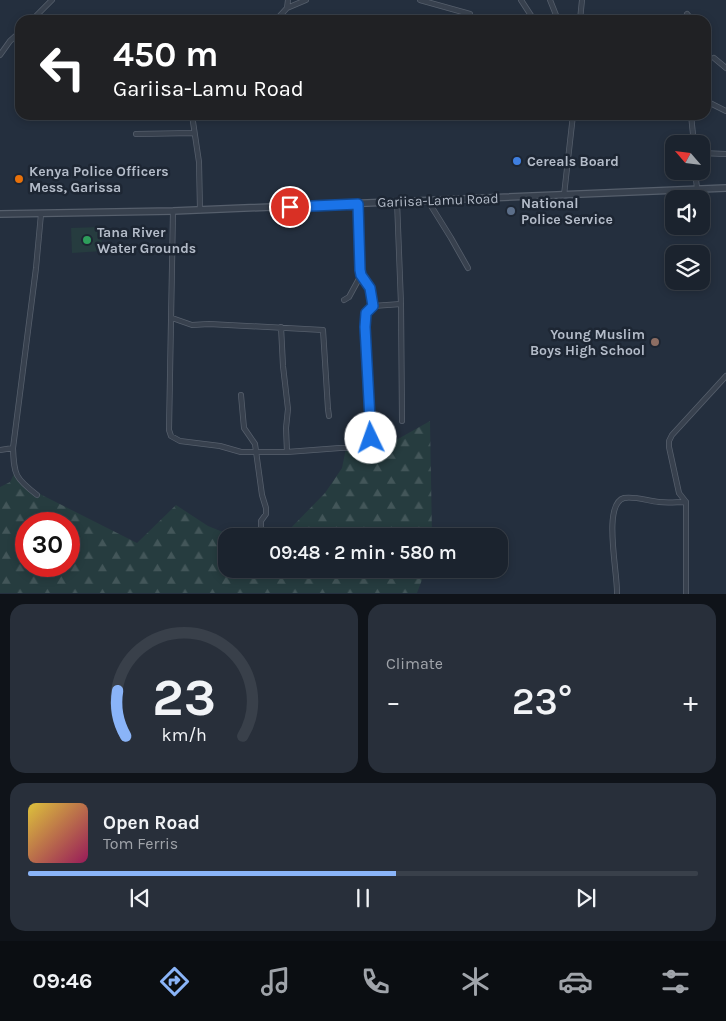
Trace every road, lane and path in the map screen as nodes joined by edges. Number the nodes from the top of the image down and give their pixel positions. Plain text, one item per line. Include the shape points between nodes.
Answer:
1 (52, 0) edge
2 (288, 0) edge
3 (306, 0) edge
4 (420, 0) edge
5 (521, 0) edge
6 (550, 0) edge
7 (582, 0) edge
8 (287, 8) junction
9 (470, 14) dead end
10 (37, 15) edge
11 (281, 15) edge
12 (531, 15) edge
13 (556, 15) edge
14 (580, 15) edge
15 (15, 36) edge
16 (0, 56) edge
17 (714, 58) dead end
18 (726, 68) edge
19 (711, 104) edge
20 (726, 111) edge
21 (193, 120) edge
22 (572, 120) edge
23 (692, 120) edge
24 (194, 133) junction
25 (136, 134) dead end
26 (693, 135) edge
27 (710, 153) edge
28 (726, 154) edge
29 (696, 180) edge
30 (697, 188) junction
31 (726, 188) edge
32 (564, 195) junction
33 (397, 201) junction
34 (428, 201) junction
35 (358, 204) junction
36 (200, 210) junction
37 (173, 211) junction
38 (0, 214) edge
39 (41, 214) junction
40 (468, 268) dead end
41 (361, 275) junction
42 (344, 300) dead end
43 (401, 304) junction
44 (373, 306) junction
45 (172, 318) junction
46 (281, 327) junction
47 (726, 376) edge
48 (240, 395) dead end
49 (330, 416) dead end
50 (402, 421) dead end
51 (13, 448) junction
52 (0, 450) edge
53 (257, 452) junction
54 (287, 452) junction
55 (37, 495) dead end
56 (686, 502) junction
57 (261, 528) dead end
58 (617, 594) edge
59 (686, 594) edge

1 - 10 street
2 - 8 street
3 - 8 street
4 - 9 street
5 - 12 street
6 - 13 street
7 - 14 street
8 - 11 street
15 - 16 street
17 - 18 street
19 - 20 street
21 - 24 street
22 - 32 street
23 - 26 street
24 - 25 street
24 - 36 street via 199,162
27 - 28 street
29 - 30 street
30 - 31 street, Gariisa-Lamu Road
30 - 32 street, Gariisa-Lamu Road
32 - 34 street, Gariisa-Lamu Road
33 - 34 street, Gariisa-Lamu Road
33 - 35 street, Gariisa-Lamu Road
33 - 43 street
34 - 40 street
35 - 36 street, Gariisa-Lamu Road
35 - 41 street
36 - 37 street, Gariisa-Lamu Road
37 - 39 street, Gariisa-Lamu Road
37 - 45 street
38 - 39 street, Gariisa-Lamu Road
39 - 51 street
41 - 42 street
41 - 44 street via 370,288
43 - 44 street
43 - 50 street
44 - 54 street via 366,313 365,327 371,438 368,444 362,448
45 - 46 street via 192,325
45 - 53 street via 171,436 180,442
46 - 49 street via 323,330
46 - 54 street via 288,410
47 - 56 street via 669,441 679,493
48 - 53 street via 244,428
51 - 52 street
51 - 55 street via 16,476
53 - 54 street
53 - 57 street via 266,508
56 - 58 street via 634,498 617,502 612,528
56 - 59 street

